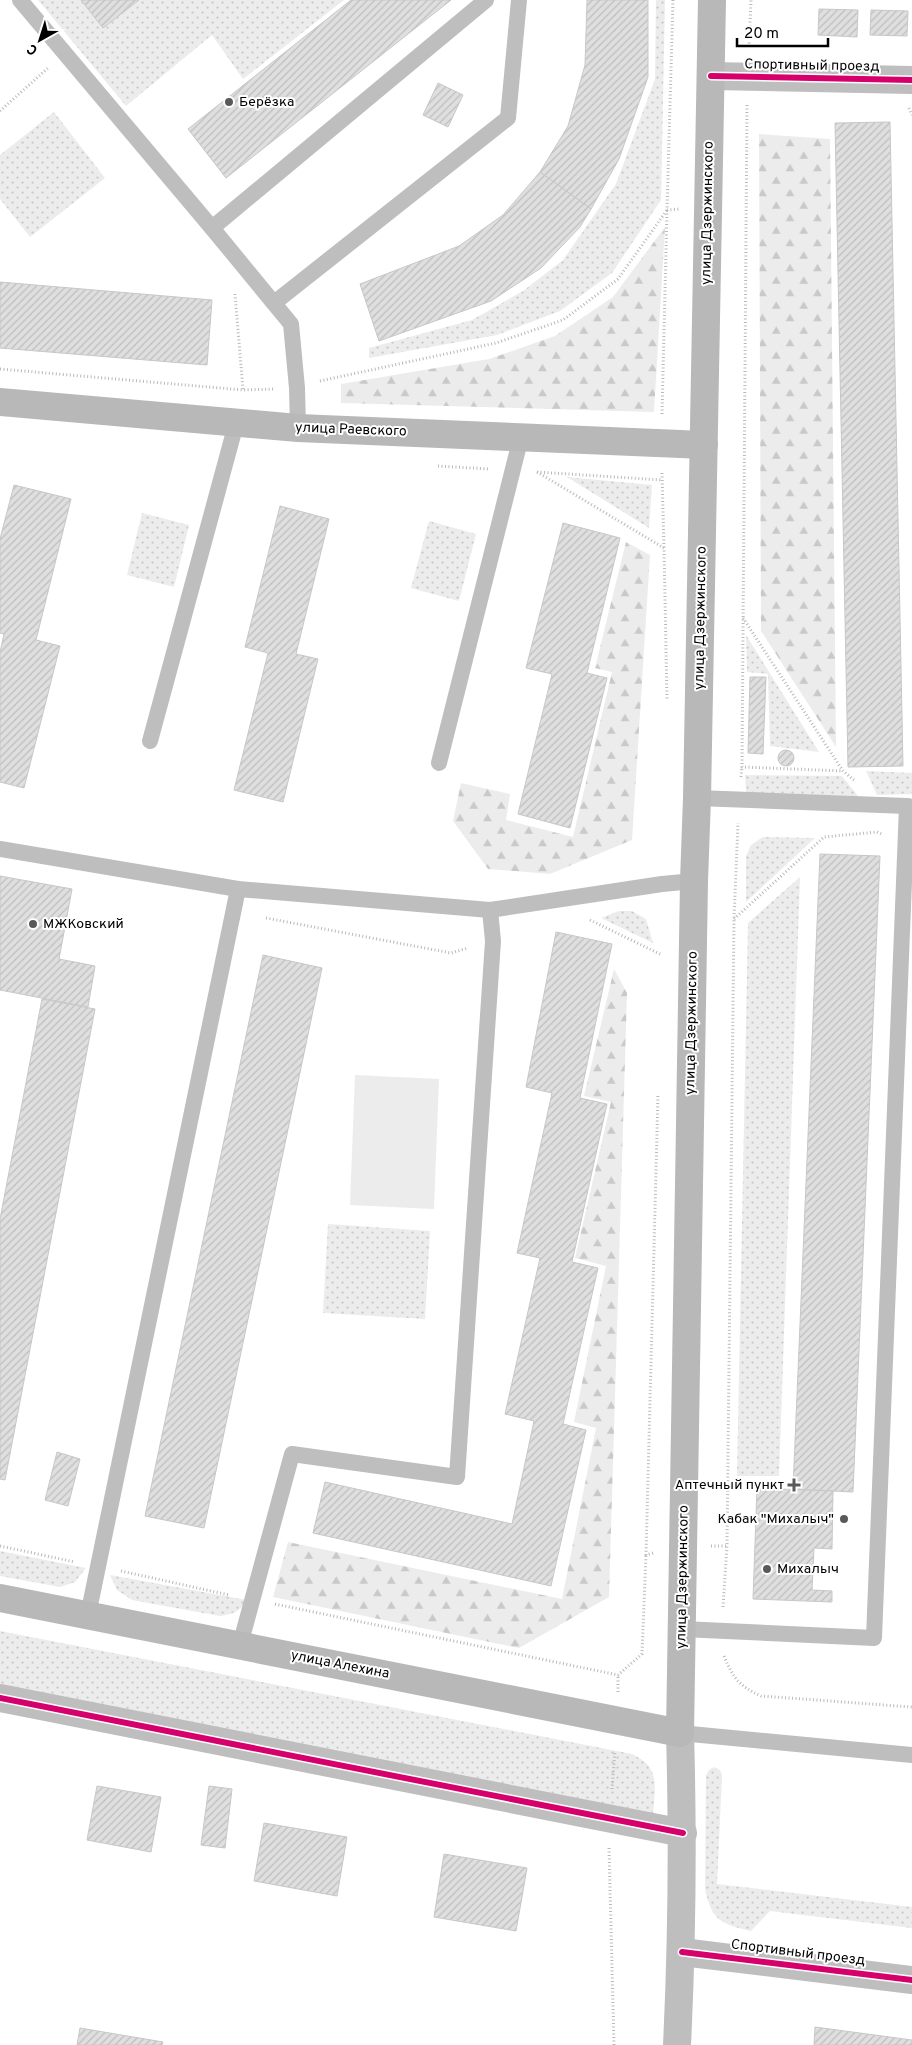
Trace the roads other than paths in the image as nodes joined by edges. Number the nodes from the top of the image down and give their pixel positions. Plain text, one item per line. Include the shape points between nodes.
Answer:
1 (20, 0) edge
2 (486, 0) edge
3 (519, 0) edge
4 (712, 0) edge
5 (711, 76) junction
6 (912, 80) edge
7 (212, 228) junction
8 (274, 303) junction
9 (0, 402) edge
10 (236, 424) junction
11 (298, 428) junction
12 (521, 437) junction
13 (704, 445) junction
14 (150, 741) dead end
15 (439, 763) dead end
16 (697, 798) junction
17 (909, 807) edge
18 (0, 849) edge
19 (694, 881) junction
20 (238, 889) junction
21 (490, 910) junction
22 (0, 1598) edge
23 (88, 1615) junction
24 (682, 1629) junction
25 (240, 1645) junction
26 (0, 1698) edge
27 (680, 1733) junction
28 (912, 1755) edge
29 (682, 1833) junction
30 (682, 1952) junction
31 (912, 1980) edge
32 (677, 2045) edge

1 - 7 lane
2 - 7 lane
3 - 8 lane via 508,118
4 - 5 main road, улица Дзержинского
5 - 6 street, Спортивный проезд
5 - 13 main road, улица Дзержинского
7 - 8 lane
8 - 11 lane via 291,324
9 - 10 main road, улица Раевского
10 - 11 main road, улица Раевского
10 - 14 lane
11 - 12 main road, улица Раевского
12 - 13 main road, улица Раевского
12 - 15 lane
13 - 16 main road, улица Дзержинского
16 - 17 lane
16 - 19 main road, улица Дзержинского
17 - 24 lane via 874,1638
18 - 20 lane
19 - 21 lane
19 - 24 main road, улица Дзержинского
20 - 21 lane
20 - 23 lane
21 - 25 lane via 493,942 457,1478 292,1454
22 - 23 main road, улица Алехина
23 - 25 main road, улица Алехина
24 - 27 main road, улица Дзержинского
25 - 27 main road, улица Алехина
26 - 29 street
27 - 28 lane
27 - 29 street, улица Дзержинского
29 - 30 street, улица Дзержинского
30 - 31 street, Спортивный проезд
30 - 32 street, улица Дзержинского

